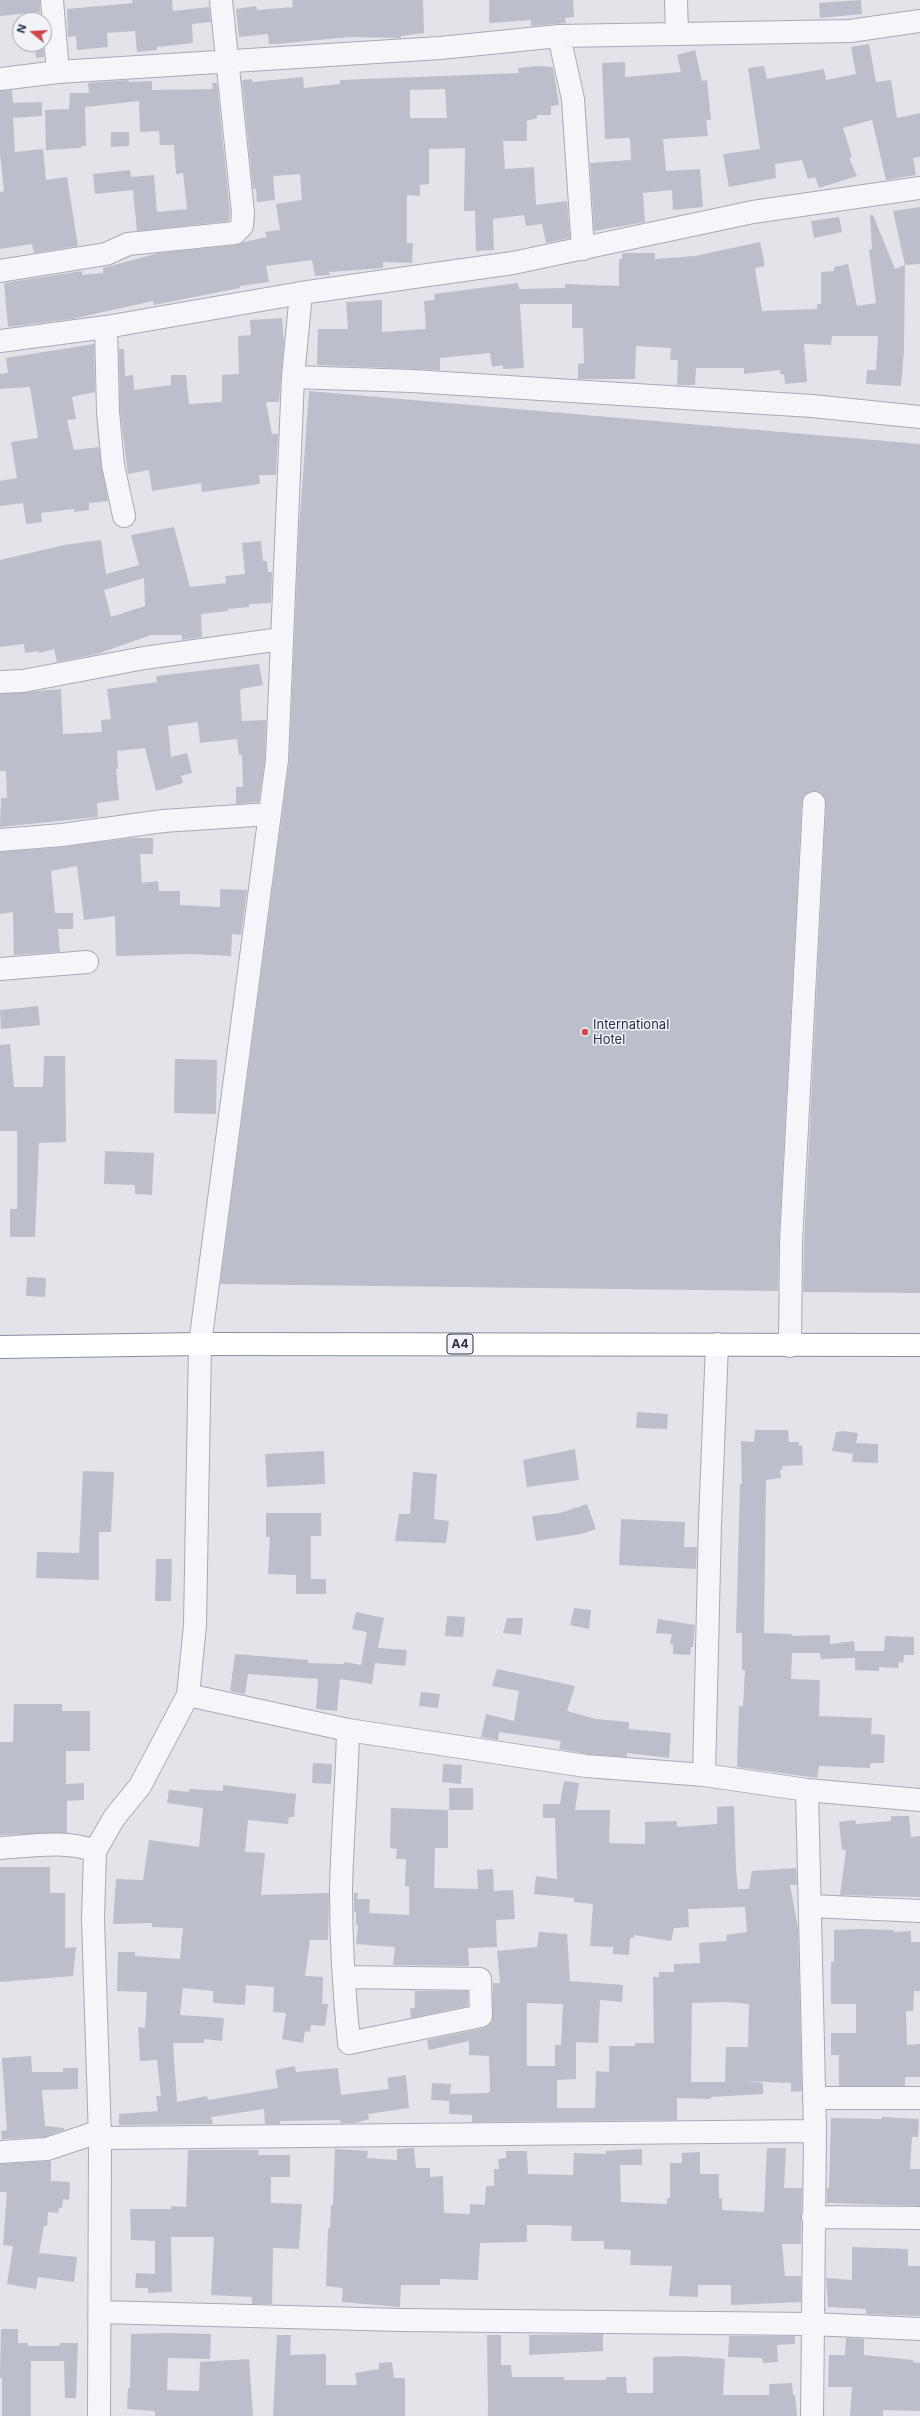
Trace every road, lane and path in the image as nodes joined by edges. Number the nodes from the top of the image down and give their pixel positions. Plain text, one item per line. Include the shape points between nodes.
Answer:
1 (52, 0) edge
2 (221, 0) edge
3 (676, 0) edge
4 (920, 21) edge
5 (677, 32) junction
6 (559, 36) junction
7 (228, 60) junction
8 (58, 72) junction
9 (0, 79) edge
10 (920, 188) edge
11 (583, 249) junction
12 (0, 271) edge
13 (300, 293) junction
14 (106, 327) junction
15 (0, 341) edge
16 (293, 377) junction
17 (920, 417) edge
18 (124, 516) dead end
19 (281, 639) junction
20 (0, 682) edge
21 (814, 803) dead end
22 (270, 814) junction
23 (0, 840) edge
24 (87, 962) dead end
25 (0, 969) edge
26 (200, 1344) junction
27 (717, 1344) junction
28 (920, 1345) edge
29 (790, 1346) junction
30 (0, 1347) edge
31 (188, 1695) junction
32 (348, 1730) junction
33 (704, 1775) junction
34 (807, 1790) junction
35 (920, 1800) edge
36 (0, 1848) edge
37 (95, 1850) junction
38 (811, 1906) junction
39 (920, 1911) edge
40 (345, 1977) junction
41 (814, 2098) junction
42 (920, 2098) edge
43 (815, 2131) junction
44 (99, 2135) junction
45 (0, 2152) edge
46 (813, 2217) junction
47 (920, 2218) edge
48 (100, 2312) junction
49 (813, 2324) junction
50 (920, 2329) edge
51 (99, 2416) edge
52 (812, 2416) edge

1 - 8 street
2 - 7 street
3 - 5 street
4 - 5 street via 850,31
5 - 6 street
6 - 7 street via 440,48
6 - 11 street via 573,100
7 - 8 street
7 - 12 street via 243,214 242,226 235,233 128,244 106,254
8 - 9 street
10 - 11 street via 753,212
11 - 13 street via 514,263
13 - 14 street
13 - 16 street
14 - 15 street
14 - 18 street via 108,412 113,465
16 - 17 street via 412,381 805,406
16 - 19 street
19 - 20 street via 144,658 23,681
19 - 22 street via 277,760
21 - 29 street via 791,1242
22 - 23 street via 163,822
22 - 26 street
24 - 25 street
26 - 27 highway, A4
26 - 30 highway, A4
26 - 31 street via 196,1625
27 - 29 highway, A4
27 - 33 street
28 - 29 highway, A4
31 - 32 street
31 - 37 street via 140,1786 114,1818
32 - 33 street via 586,1766
32 - 40 street via 341,1891
33 - 34 street
34 - 35 street
34 - 38 street
36 - 37 street via 59,1845
37 - 44 street via 93,1919
38 - 39 street
38 - 41 street
40 - 40 street via 480,1979 481,2016 349,2043
41 - 42 street
41 - 43 street
43 - 44 street
43 - 46 street
44 - 45 street via 47,2149
44 - 48 street
46 - 47 street
46 - 49 street
48 - 49 street via 400,2320
48 - 51 street
49 - 50 street
49 - 52 street

